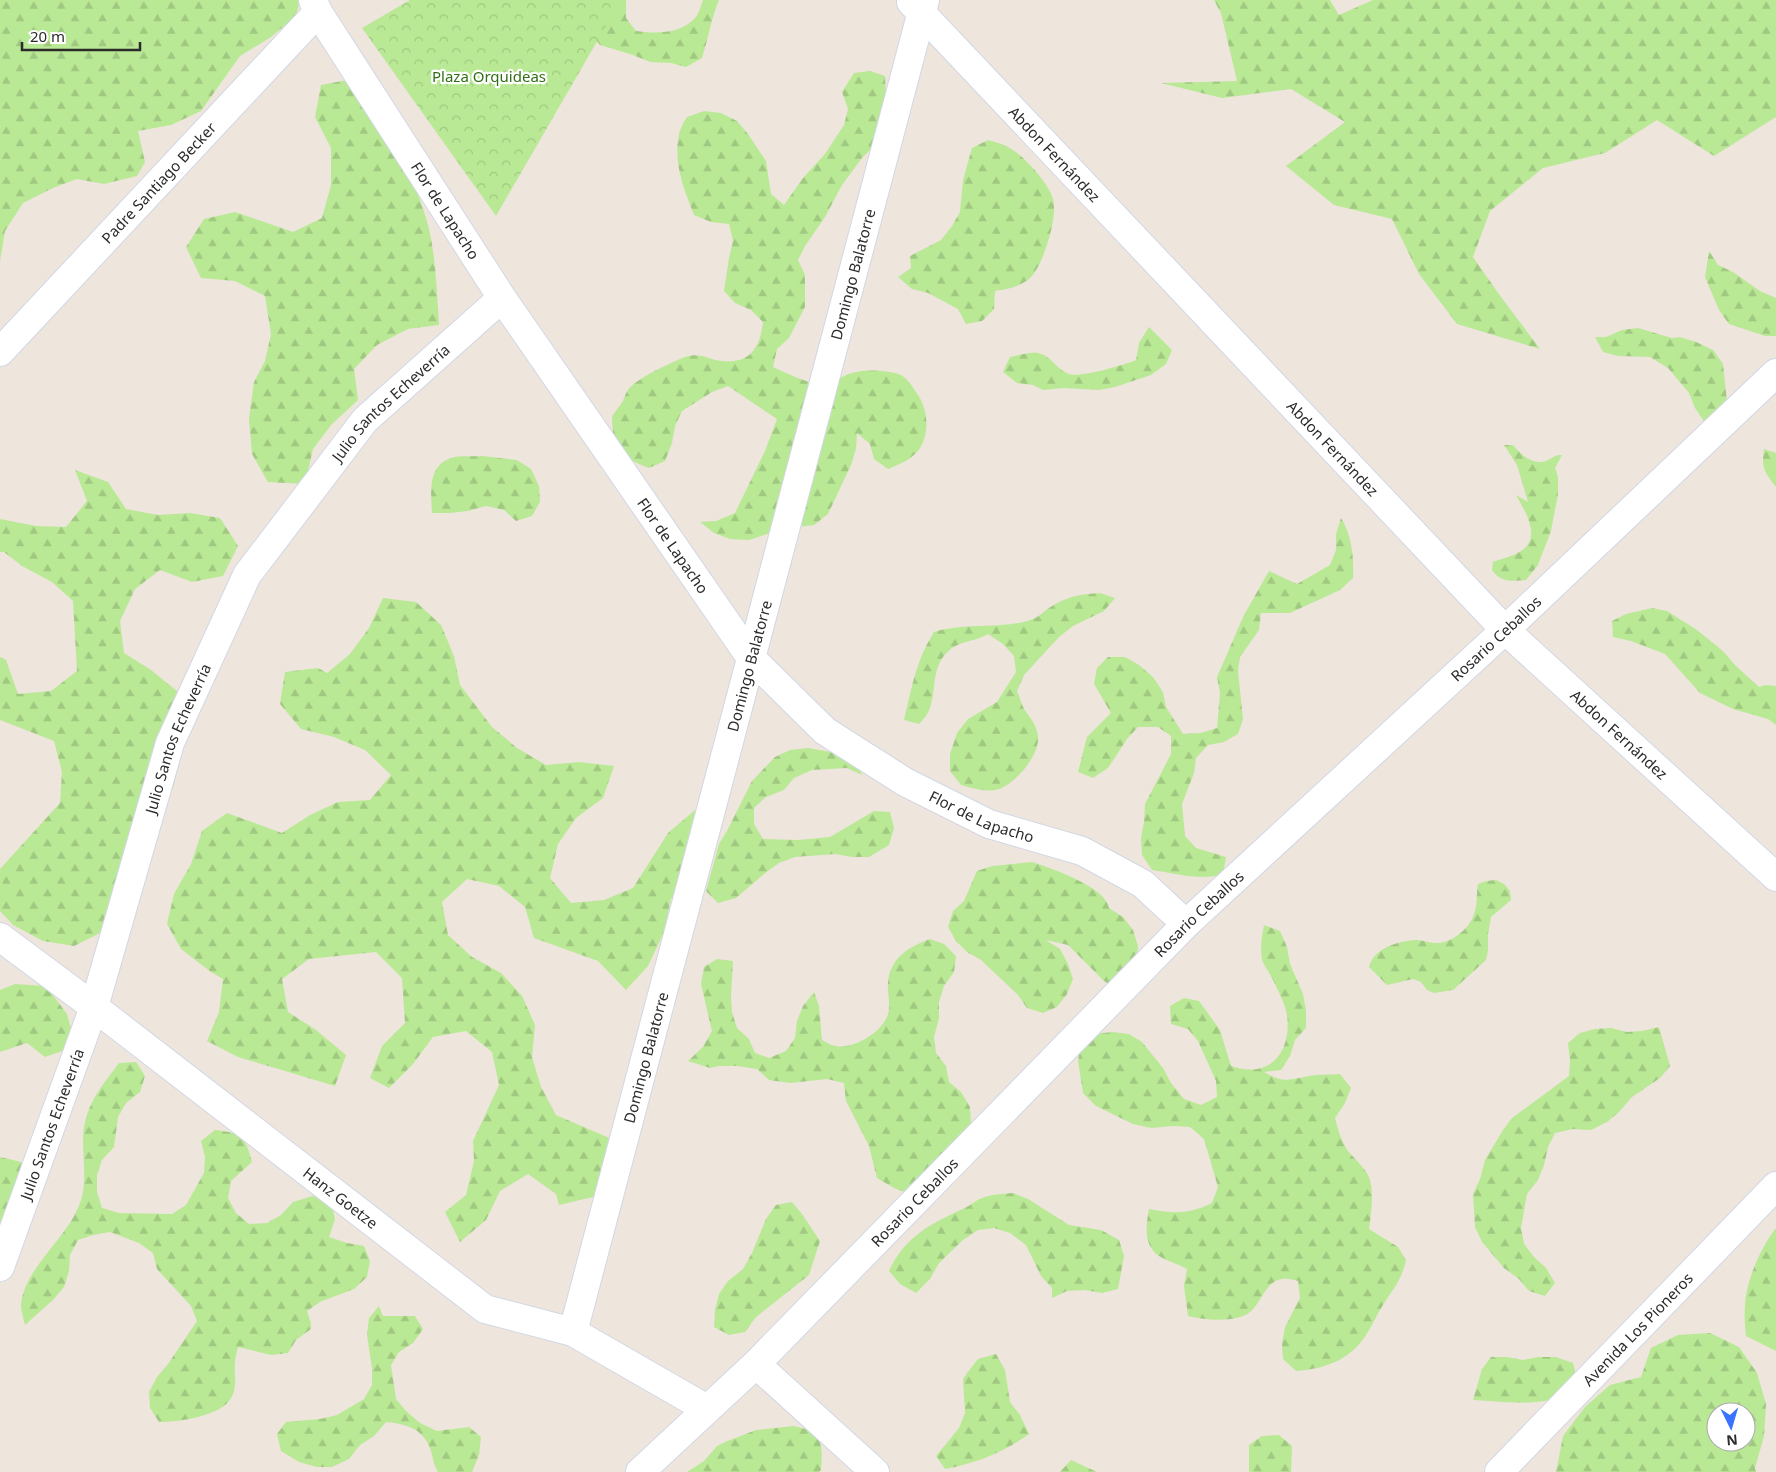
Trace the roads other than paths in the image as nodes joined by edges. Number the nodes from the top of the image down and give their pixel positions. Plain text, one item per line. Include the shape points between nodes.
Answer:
1 (918, 4) edge
2 (315, 6) edge
3 (502, 298) junction
4 (0, 352) edge
5 (1776, 373) edge
6 (1505, 630) junction
7 (751, 658) junction
8 (1776, 877) edge
9 (1186, 924) junction
10 (0, 936) edge
11 (94, 1007) junction
12 (1776, 1186) edge
13 (0, 1267) edge
14 (573, 1332) junction
15 (756, 1364) junction
16 (707, 1409) junction
17 (640, 1472) edge
18 (874, 1472) edge
19 (1499, 1472) edge

1 - 6 street, Abdon Fernández
1 - 7 street, Domingo Balatorre
2 - 3 street, Flor de Lapacho
2 - 4 street, Padre Santiago Becker
3 - 7 street, Flor de Lapacho
3 - 11 street, Julio Santos Echeverría via 365,420 247,575 170,743
5 - 6 street, Rosario Ceballos
6 - 8 street, Abdon Fernández
6 - 9 street, Rosario Ceballos
7 - 9 street, Flor de Lapacho via 825,731 904,782 989,824 1082,851 1144,884
7 - 14 street, Domingo Balatorre
9 - 15 street, Rosario Ceballos
10 - 11 street, Hanz Goetze
11 - 13 street, Julio Santos Echeverría
11 - 14 street, Hanz Goetze via 485,1309
12 - 19 street, Avenida Los Pioneros
14 - 16 street, Hanz Goetze
15 - 16 street, Rosario Ceballos
15 - 18 street
16 - 17 street, Rosario Ceballos

